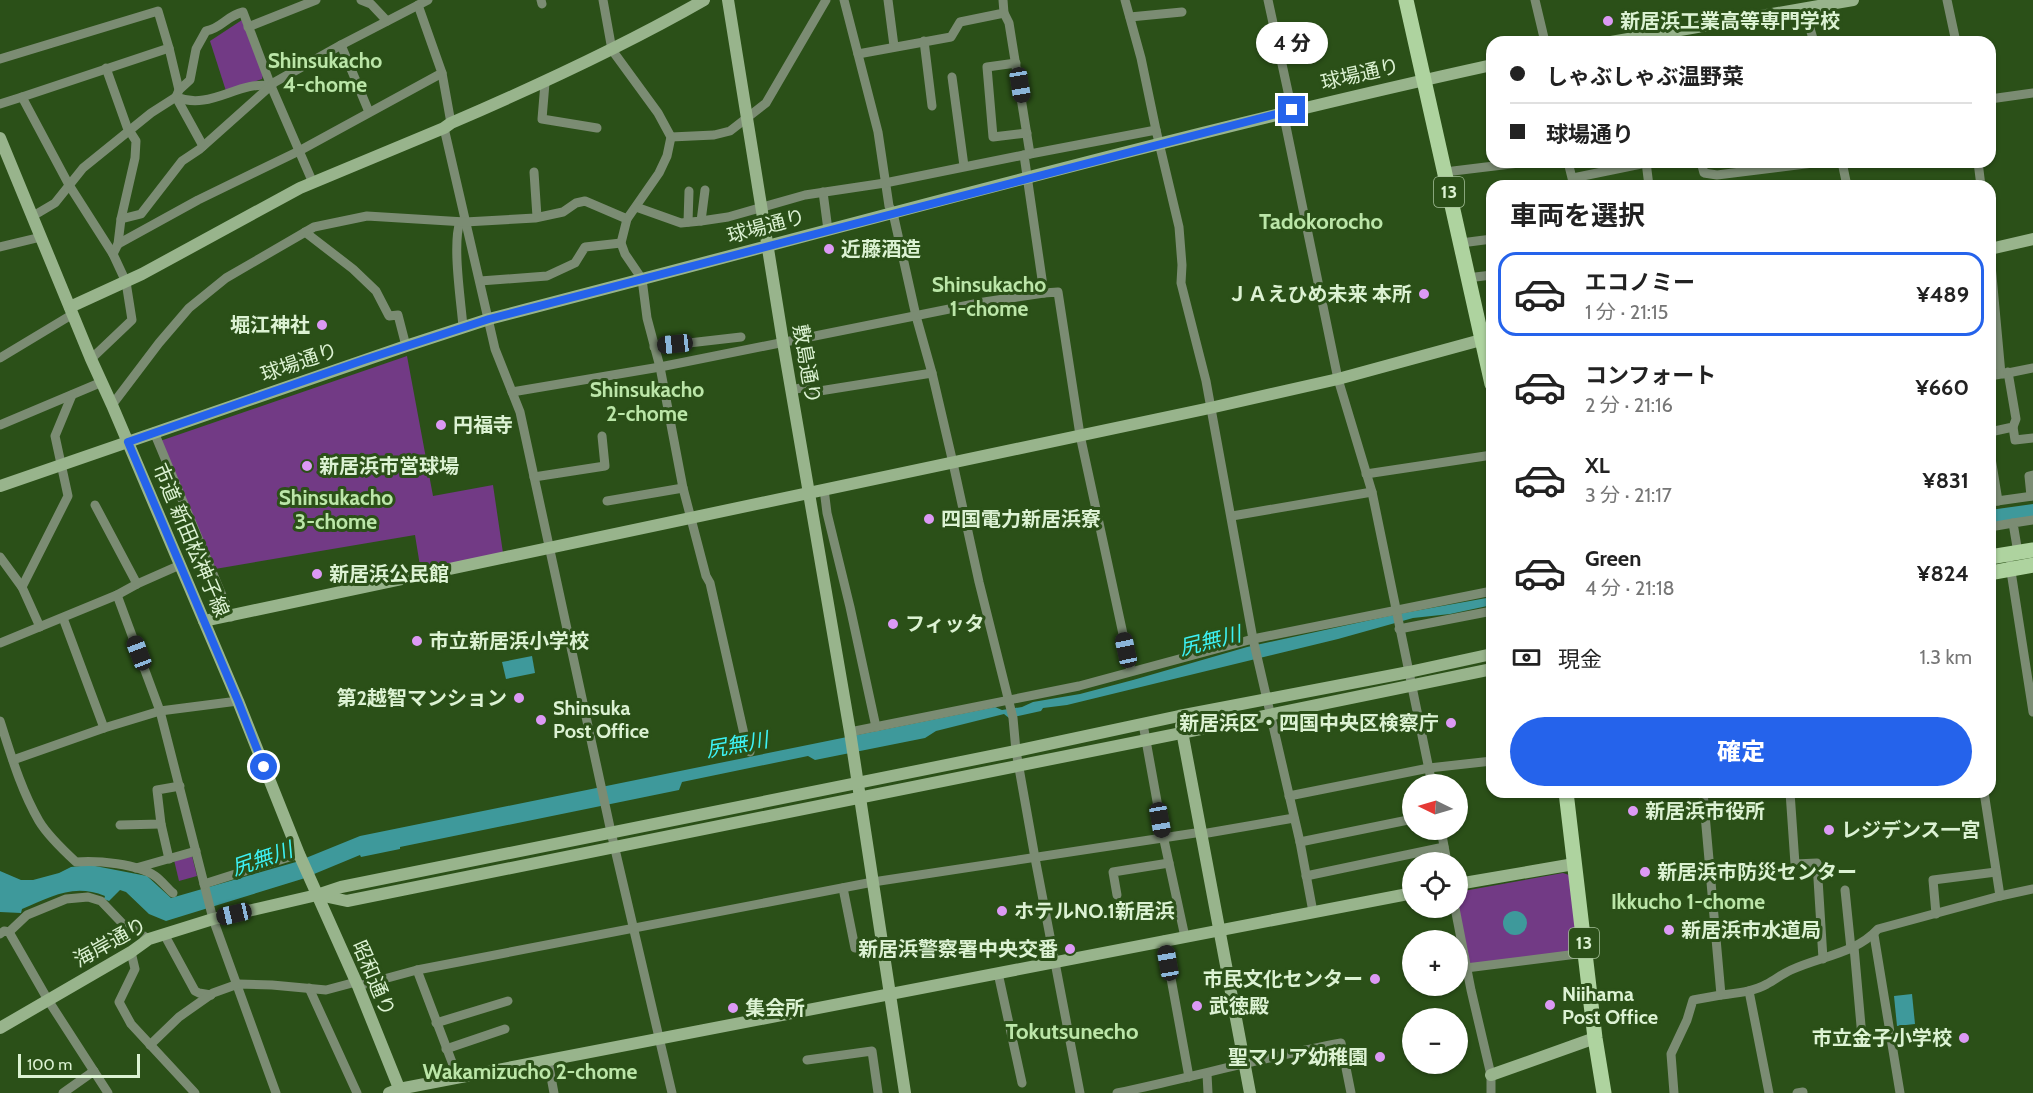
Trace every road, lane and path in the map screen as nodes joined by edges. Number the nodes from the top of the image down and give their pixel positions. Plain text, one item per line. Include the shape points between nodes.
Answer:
1 (316, 0) edge
2 (361, 0) edge
3 (428, 0) edge
4 (603, 0) edge
5 (704, 0) edge
6 (728, 0) edge
7 (826, 0) edge
8 (844, 0) edge
9 (888, 0) edge
10 (1003, 0) edge
11 (1125, 0) edge
12 (1268, 0) edge
13 (1406, 0) edge
14 (1535, 0) edge
15 (1853, 0) edge
16 (1947, 0) edge
17 (418, 5) junction
18 (684, 5) edge
19 (1804, 8) junction
20 (1182, 12) dead end
21 (1004, 13) junction
22 (1130, 17) junction
23 (387, 21) junction
24 (248, 27) junction
25 (1544, 36) edge
26 (1655, 36) edge
27 (1812, 36) edge
28 (1955, 36) edge
29 (924, 41) junction
30 (341, 45) junction
31 (894, 46) junction
32 (169, 48) junction
33 (612, 50) junction
34 (858, 54) junction
35 (0, 59) edge
36 (1016, 63) junction
37 (1486, 66) edge
38 (106, 68) junction
39 (442, 73) junction
40 (952, 77) dead end
41 (1424, 80) junction
42 (545, 83) junction
43 (271, 86) junction
44 (2033, 93) edge
45 (178, 94) junction
46 (22, 97) junction
47 (1996, 98) edge
48 (0, 104) edge
49 (932, 106) dead end
50 (1288, 111) junction
51 (369, 112) junction
52 (747, 117) junction
53 (447, 125) junction
54 (597, 128) dead end
55 (130, 130) junction
56 (1156, 130) junction
57 (1027, 133) junction
58 (671, 137) junction
59 (0, 138) edge
60 (1159, 143) junction
61 (203, 146) junction
62 (299, 151) junction
63 (1027, 155) junction
64 (964, 166) junction
65 (1486, 167) edge
66 (1624, 168) edge
67 (1703, 168) edge
68 (1773, 168) edge
69 (534, 172) dead end
70 (1445, 172) junction
71 (1717, 175) junction
72 (1026, 178) junction
73 (1580, 180) edge
74 (1718, 180) edge
75 (313, 183) junction
76 (885, 183) junction
77 (69, 185) junction
78 (705, 190) dead end
79 (689, 191) dead end
80 (823, 192) junction
81 (636, 207) junction
82 (761, 207) junction
83 (893, 213) junction
84 (33, 216) junction
85 (537, 217) junction
86 (121, 219) junction
87 (627, 219) junction
88 (701, 221) junction
89 (463, 222) junction
90 (687, 222) junction
91 (828, 230) junction
92 (305, 232) junction
93 (41, 237) junction
94 (2033, 239) edge
95 (1486, 240) edge
96 (621, 243) junction
97 (1461, 243) junction
98 (118, 244) junction
99 (768, 246) junction
100 (0, 247) edge
101 (1996, 248) edge
102 (113, 254) junction
103 (1486, 276) edge
104 (1467, 278) junction
105 (642, 279) junction
106 (126, 282) junction
107 (480, 282) junction
108 (1044, 292) junction
109 (72, 311) junction
110 (916, 316) junction
111 (489, 319) junction
112 (1996, 322) edge
113 (463, 327) junction
114 (1486, 332) edge
115 (741, 337) dead end
116 (1486, 339) edge
117 (783, 342) junction
118 (406, 346) junction
119 (654, 346) junction
120 (0, 358) edge
121 (91, 359) junction
122 (660, 366) junction
123 (2033, 368) edge
124 (932, 373) junction
125 (2005, 373) junction
126 (1996, 375) edge
127 (1338, 379) junction
128 (102, 382) junction
129 (791, 390) junction
130 (513, 392) junction
131 (72, 395) junction
132 (112, 405) junction
133 (1210, 408) junction
134 (0, 425) edge
135 (2013, 427) junction
136 (1996, 431) edge
137 (154, 432) junction
138 (1080, 435) junction
139 (602, 436) dead end
140 (2033, 438) edge
141 (128, 442) junction
142 (1486, 456) edge
143 (953, 463) junction
144 (60, 465) junction
145 (1366, 474) junction
146 (2033, 475) edge
147 (534, 477) junction
148 (0, 486) edge
149 (683, 488) junction
150 (824, 489) junction
151 (1372, 492) junction
152 (809, 493) junction
153 (2032, 496) edge
154 (607, 501) dead end
155 (1996, 502) edge
156 (95, 505) dead end
157 (1232, 516) junction
158 (690, 517) junction
159 (2033, 520) edge
160 (2013, 523) junction
161 (1996, 526) edge
162 (549, 547) junction
163 (2018, 556) edge
164 (0, 557) edge
165 (1996, 557) edge
166 (180, 565) junction
167 (2033, 565) edge
168 (1996, 569) edge
169 (137, 584) junction
170 (22, 587) junction
171 (1486, 592) edge
172 (117, 595) junction
173 (1395, 611) junction
174 (1486, 612) edge
175 (231, 616) junction
176 (63, 618) junction
177 (204, 621) junction
178 (40, 627) junction
179 (1398, 628) junction
180 (1254, 640) junction
181 (0, 644) edge
182 (1486, 655) edge
183 (1486, 670) edge
184 (1131, 671) junction
185 (1409, 672) junction
186 (1412, 686) junction
187 (1267, 699) junction
188 (238, 701) junction
189 (1010, 702) junction
190 (160, 711) junction
191 (2033, 712) edge
192 (1179, 716) junction
193 (1272, 716) junction
194 (0, 721) edge
195 (1143, 724) junction
196 (876, 727) junction
197 (104, 728) junction
198 (850, 733) junction
199 (1182, 733) junction
200 (1146, 740) junction
201 (1016, 751) junction
202 (750, 752) dead end
203 (13, 760) junction
204 (1486, 762) edge
205 (1019, 764) junction
206 (1429, 768) junction
207 (1430, 774) edge
208 (180, 786) junction
209 (858, 790) junction
210 (1289, 796) junction
211 (1567, 798) edge
212 (1704, 798) edge
213 (1790, 798) edge
214 (1985, 798) edge
215 (679, 818) junction
216 (1294, 818) junction
217 (1402, 821) edge
218 (161, 824) junction
219 (120, 825) dead end
220 (610, 832) junction
221 (681, 833) junction
222 (1202, 833) junction
223 (1164, 840) junction
224 (1443, 840) edge
225 (1300, 842) junction
226 (614, 846) junction
227 (1444, 847) junction
228 (196, 851) junction
229 (1445, 852) edge
230 (300, 856) junction
231 (1035, 858) junction
232 (169, 859) junction
233 (1169, 863) junction
234 (1574, 864) junction
235 (136, 868) junction
236 (1996, 872) junction
237 (1306, 876) junction
238 (310, 878) joint
239 (873, 882) junction
240 (1468, 882) edge
241 (205, 886) junction
242 (843, 888) junction
243 (2033, 889) edge
244 (1845, 890) dead end
245 (172, 893) dead end
246 (318, 895) junction
247 (1117, 895) dead end
248 (1402, 895) edge
249 (2000, 896) junction
250 (1313, 912) junction
251 (212, 914) junction
252 (1936, 914) junction
253 (634, 928) junction
254 (1219, 931) junction
255 (4, 933) edge
256 (164, 934) junction
257 (1874, 935) junction
258 (1185, 937) junction
259 (149, 939) junction
260 (1164, 940) junction
261 (855, 948) dead end
262 (1853, 948) junction
263 (131, 952) junction
264 (1585, 953) junction
265 (1823, 959) junction
266 (1055, 962) junction
267 (1468, 968) edge
268 (417, 970) junction
269 (998, 973) junction
270 (1468, 977) edge
271 (238, 984) junction
272 (357, 984) junction
273 (309, 988) junction
274 (1749, 991) junction
275 (890, 994) junction
276 (211, 995) junction
277 (1721, 995) junction
278 (48, 1000) junction
279 (508, 1001) dead end
280 (436, 1023) junction
281 (0, 1028) edge
282 (505, 1029) dead end
283 (1862, 1037) dead end
284 (1595, 1038) junction
285 (659, 1039) junction
286 (870, 1040) dead end
287 (150, 1045) junction
288 (446, 1049) junction
289 (872, 1051) junction
290 (807, 1060) dead end
291 (548, 1061) junction
292 (1245, 1064) junction
293 (94, 1071) junction
294 (1207, 1074) junction
295 (1491, 1075) junction
296 (1189, 1077) junction
297 (458, 1078) junction
298 (1022, 1083) dead end
299 (1137, 1091) edge
300 (396, 1092) edge
301 (63, 1093) edge
302 (108, 1093) edge
303 (195, 1093) edge
304 (276, 1093) edge
305 (357, 1093) edge
306 (554, 1093) edge
307 (672, 1093) edge
308 (878, 1093) edge
309 (906, 1093) edge
310 (1080, 1093) edge
311 (1117, 1093) edge
312 (1208, 1093) edge
313 (1250, 1093) edge
314 (1351, 1093) edge
315 (1491, 1093) edge
316 (1604, 1093) edge
317 (1674, 1093) edge
318 (1769, 1093) edge
319 (1900, 1093) edge

1 - 24 street
2 - 23 street via 371,4
3 - 17 street
4 - 33 street
5 - 18 street
6 - 52 street, 敷島通り
7 - 52 street via 766,103
8 - 34 street
9 - 31 street
10 - 21 street
11 - 22 street
12 - 50 street
13 - 41 main road, 13
14 - 25 street
15 - 19 street
16 - 28 street
17 - 23 street
17 - 39 street
18 - 33 street
19 - 26 street
19 - 27 street
20 - 22 street
21 - 29 street via 960,22 951,37
21 - 36 street
22 - 56 street
23 - 30 street
24 - 43 street
24 - 45 street via 243,12 231,15 215,30 206,31 196,49 190,80
29 - 31 street
29 - 49 street
30 - 43 street
30 - 51 street
31 - 34 street
32 - 35 street via 158,11
32 - 38 street
32 - 45 street
33 - 42 street
33 - 58 street via 658,112
34 - 76 street via 878,132
36 - 57 street
36 - 57 street via 987,66 993,137
37 - 41 street, 球場通り
38 - 46 street
38 - 55 street
39 - 51 street
39 - 53 street
40 - 64 street
41 - 50 street, 球場通り
41 - 70 main road, 13
42 - 53 street
42 - 54 street via 542,120
43 - 45 street via 259,84 201,101 187,101
43 - 61 street
43 - 62 street
44 - 47 street
45 - 55 street
45 - 61 street
46 - 48 street
46 - 77 street
50 - 60 street, 球場通り
50 - 127 street
51 - 62 street
52 - 58 street via 730,131
52 - 82 street, 敷島通り
53 - 75 street
53 - 89 street
55 - 77 street via 83,168
55 - 86 street via 136,141 135,158
56 - 60 street
56 - 63 street
57 - 63 street
58 - 81 street via 659,173
59 - 84 street, 市道 新田松神子線
60 - 72 street, 球場通り
60 - 133 street via 1179,227 1181,284
61 - 86 street via 182,161 141,214
62 - 75 street
62 - 98 street
63 - 64 street
63 - 72 street
64 - 76 street
65 - 70 street
66 - 73 street
67 - 71 street via 1707,175
68 - 71 street
69 - 85 street
70 - 97 main road, 13
71 - 74 street
72 - 83 street, 球場通り
72 - 108 street
75 - 106 street
76 - 80 street
76 - 83 street
77 - 84 street via 56,203
77 - 102 street
78 - 88 street
79 - 90 street
80 - 82 street
80 - 91 street
81 - 87 street
81 - 90 street
82 - 88 street
82 - 99 street, 敷島通り
83 - 91 street, 球場通り
83 - 110 street
84 - 93 street, 市道 新田松神子線
85 - 87 street via 563,212 585,201
85 - 89 street
86 - 98 street
87 - 96 street
88 - 90 street
89 - 92 street via 367,216
89 - 107 street
89 - 113 street via 457,230
91 - 99 street, 球場通り
92 - 118 street via 376,291 389,316 398,315
92 - 132 street via 226,278 189,308
93 - 100 street
93 - 109 street, 市道 新田松神子線
94 - 101 street
95 - 97 street
96 - 105 street
96 - 107 street via 585,247 575,263 547,276
97 - 104 main road, 13
98 - 102 street
99 - 105 street, 球場通り
99 - 117 street, 敷島通り
102 - 106 street
103 - 104 street
104 - 114 main road, 13
105 - 111 street, 球場通り
105 - 119 street
106 - 109 street
106 - 121 street via 132,320
107 - 111 street
108 - 110 street
108 - 138 street via 1058,292
109 - 120 street
109 - 121 street, 市道 新田松神子線
110 - 117 street
110 - 124 street
111 - 113 street, 球場通り
111 - 130 street via 495,348
112 - 125 street
113 - 118 street, 球場通り
115 - 119 street
116 - 127 street
117 - 122 street
117 - 129 street, 敷島通り
118 - 137 street, 球場通り
119 - 122 street
121 - 128 street, 市道 新田松神子線
122 - 130 street
122 - 149 street
123 - 125 street
124 - 129 street via 807,393 806,387
124 - 143 street
125 - 126 street
125 - 135 street via 2016,419
127 - 133 street
127 - 145 street
128 - 131 street
128 - 132 street, 市道 新田松神子線
129 - 152 street, 敷島通り
130 - 147 street
131 - 134 street
131 - 144 street via 55,436
132 - 141 street, 市道 新田松神子線
133 - 138 street
133 - 157 street
135 - 136 street
135 - 140 street via 2015,440
137 - 141 street, 球場通り
137 - 175 street
138 - 143 street
138 - 184 street
139 - 147 street via 605,466
141 - 144 street, 球場通り
141 - 166 street, 市道 新田松神子線
142 - 145 street
143 - 150 street
143 - 189 street
144 - 148 street, 球場通り
144 - 170 street via 68,496
145 - 151 street
146 - 153 street via 2029,476
147 - 162 street
149 - 154 street
149 - 158 street
150 - 152 street
150 - 196 street
151 - 157 street
151 - 173 street
152 - 158 street
152 - 198 street, 敷島通り
153 - 155 street
156 - 169 street
157 - 180 street
158 - 162 street
158 - 202 street via 710,583
159 - 160 street
160 - 161 street
160 - 163 street
162 - 175 street
162 - 220 street
163 - 165 main road
163 - 167 main road
163 - 168 main road
163 - 191 street
164 - 170 street
166 - 169 street
166 - 177 street, 市道 新田松神子線
169 - 172 street
170 - 178 street
171 - 173 street
172 - 176 street
172 - 190 street
173 - 179 street
173 - 180 street
174 - 179 street
175 - 177 street
176 - 178 street
176 - 197 street
177 - 188 street, 市道 新田松神子線
178 - 181 street
179 - 185 street
180 - 184 street
180 - 187 street
182 - 185 street
183 - 186 street
184 - 189 street
185 - 186 street
185 - 187 street
186 - 193 street
186 - 206 street
187 - 192 street
187 - 193 street
188 - 190 street
188 - 230 street, 市道 新田松神子線
189 - 196 street
189 - 201 street
190 - 197 street
190 - 208 street
192 - 195 street
192 - 199 street
193 - 199 street
193 - 210 street
194 - 203 street
195 - 200 street
195 - 201 street
196 - 198 street
197 - 203 street
198 - 209 street, 敷島通り
199 - 200 street
199 - 222 street
200 - 205 street
200 - 223 street
201 - 205 street
201 - 209 street
203 - 235 street via 40,822 61,849 76,862
204 - 206 street
205 - 209 street
205 - 231 street
206 - 207 street
206 - 210 street
208 - 218 street via 157,790
208 - 228 street
209 - 215 street, 海岸通り
209 - 221 street
209 - 239 street
210 - 216 street
211 - 234 main road, 13
212 - 277 street
213 - 265 street via 1795,864 1817,863
214 - 236 street
215 - 220 street, 海岸通り
215 - 221 street
216 - 222 street
216 - 225 street
217 - 225 street
218 - 219 street
218 - 232 street
220 - 226 street
220 - 246 street, 海岸通り
221 - 226 street
222 - 223 street
222 - 254 street
223 - 231 street
223 - 233 street
224 - 227 street
225 - 237 street
226 - 246 street via 347,901
226 - 253 street
227 - 229 street
227 - 237 street
228 - 232 street
228 - 241 street
230 - 238 street, 市道 新田松神子線
230 - 241 street
231 - 239 street
231 - 266 street
232 - 235 street
233 - 247 street via 1113,872
233 - 258 street
234 - 240 street
234 - 264 main road, 13
235 - 245 street via 156,876
236 - 249 street
236 - 252 street via 1934,880
237 - 250 street
238 - 246 street, 昭和通り
239 - 242 street
239 - 275 street
241 - 251 street
242 - 253 street
242 - 261 street
243 - 249 street
244 - 262 street
246 - 251 street, 海岸通り
246 - 272 street, 昭和通り
248 - 250 street
249 - 252 street
250 - 254 street
251 - 256 street, 海岸通り
251 - 271 street
252 - 257 street via 1878,929
253 - 268 street
253 - 285 street
254 - 258 street
254 - 292 street
255 - 259 street via 27,915 66,899 88,897 101,901 122,923
255 - 278 street
256 - 259 street, 海岸通り
256 - 276 street via 195,991
257 - 262 street
257 - 319 street
258 - 260 street
259 - 263 street, 海岸通り
260 - 266 street
260 - 296 street
262 - 265 street
262 - 283 street
263 - 278 street, 海岸通り
263 - 287 street via 135,969 119,1002 131,1024
264 - 267 street
264 - 284 main road, 13
265 - 274 street via 1791,969
266 - 269 street
266 - 310 street
268 - 272 street
268 - 280 street
269 - 275 street
269 - 298 street
270 - 295 street
271 - 273 street
271 - 276 street
271 - 304 street
272 - 273 street via 326,990
272 - 300 street, 昭和通り
273 - 305 street
274 - 277 street
274 - 318 street
275 - 285 street
275 - 309 street
276 - 287 street via 178,1017
277 - 317 street via 1693,1000 1671,1054
278 - 281 street, 海岸通り
278 - 293 street
279 - 280 street
280 - 288 street
282 - 288 street
284 - 295 street
284 - 316 main road, 13
285 - 291 street
285 - 307 street
286 - 289 street
287 - 303 street
288 - 297 street
289 - 290 street
289 - 308 street
291 - 297 street
291 - 306 street
292 - 294 street
292 - 313 street
292 - 314 street via 1341,1043
293 - 301 street
293 - 302 street
294 - 296 street
294 - 312 street
295 - 315 street
296 - 299 street
297 - 300 street
299 - 311 street

